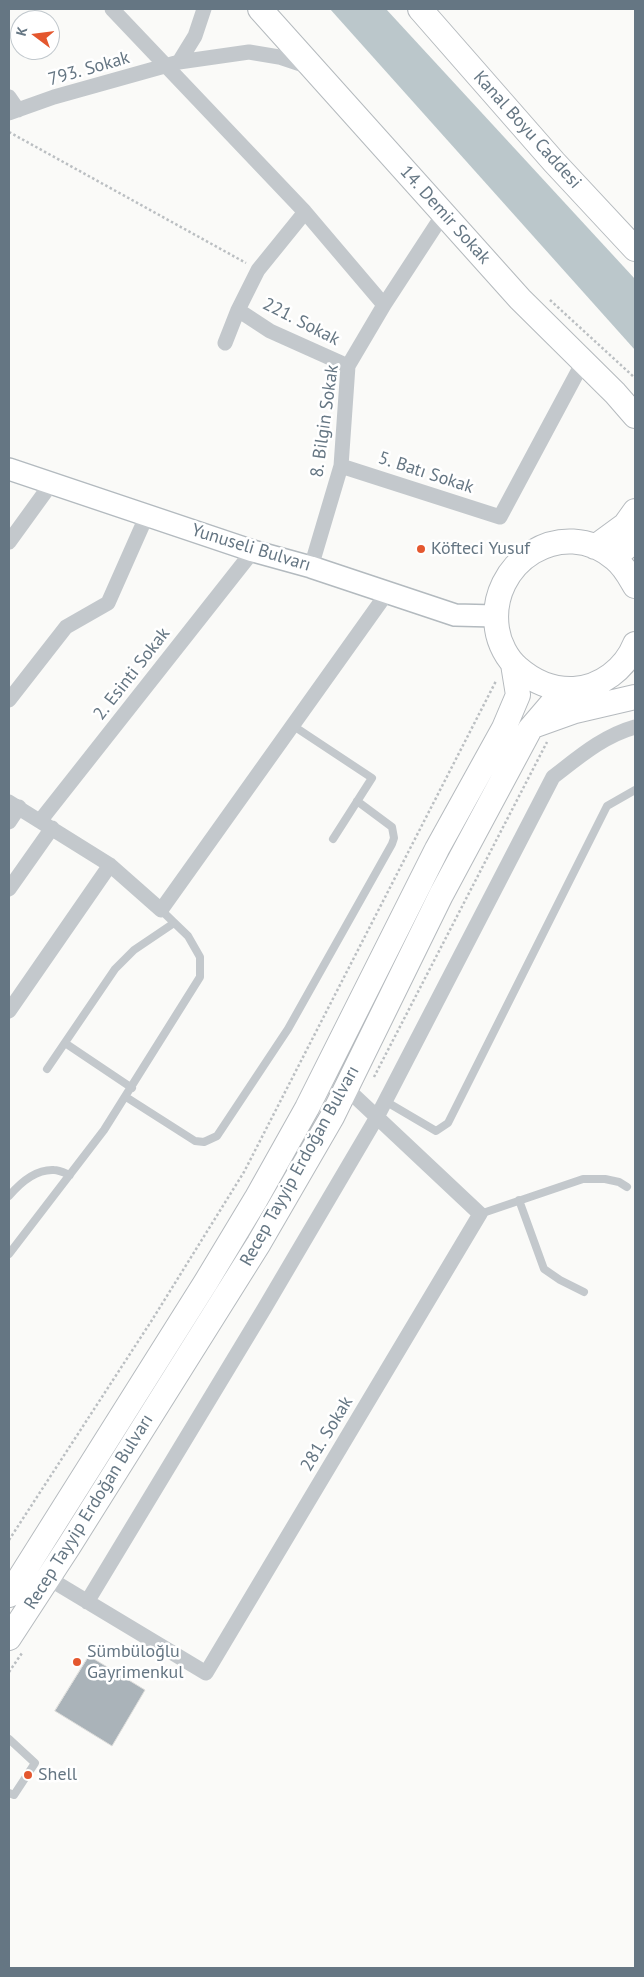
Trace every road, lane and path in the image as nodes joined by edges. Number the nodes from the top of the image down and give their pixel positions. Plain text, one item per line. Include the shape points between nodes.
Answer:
1 (112, 9) edge
2 (204, 9) edge
3 (260, 9) edge
4 (420, 9) edge
5 (173, 64) junction
6 (314, 68) junction
7 (9, 97) edge
8 (13, 111) edge
9 (9, 132) edge
10 (305, 212) junction
11 (444, 212) junction
12 (635, 249) edge
13 (258, 270) junction
14 (384, 305) junction
15 (238, 310) junction
16 (225, 343) dead end
17 (583, 362) junction
18 (348, 366) junction
19 (635, 416) edge
20 (341, 466) junction
21 (9, 469) edge
22 (51, 484) junction
23 (635, 511) edge
24 (147, 515) junction
25 (635, 540) edge
26 (9, 542) edge
27 (253, 550) junction
28 (605, 552) junction
29 (311, 567) junction
30 (635, 586) edge
31 (386, 593) junction
32 (495, 616) junction
33 (635, 644) edge
34 (507, 668) junction
35 (612, 676) junction
36 (635, 681) edge
37 (574, 689) junction
38 (635, 697) edge
39 (9, 700) edge
40 (292, 725) junction
41 (532, 727) junction
42 (635, 727) edge
43 (635, 790) edge
44 (357, 801) junction
45 (14, 805) edge
46 (9, 822) edge
47 (46, 824) junction
48 (333, 840) dead end
49 (110, 865) junction
50 (9, 889) edge
51 (161, 910) junction
52 (174, 923) junction
53 (9, 1011) edge
54 (65, 1043) junction
55 (47, 1069) dead end
56 (132, 1088) junction
57 (346, 1088) junction
58 (126, 1097) junction
59 (385, 1101) junction
60 (377, 1117) junction
61 (70, 1175) junction
62 (627, 1187) dead end
63 (9, 1196) edge
64 (519, 1200) junction
65 (480, 1214) junction
66 (9, 1254) edge
67 (584, 1292) dead end
68 (9, 1540) edge
69 (48, 1578) junction
70 (9, 1595) edge
71 (88, 1602) junction
72 (9, 1638) edge
73 (9, 1739) edge
74 (9, 1793) edge

1 - 5 street
2 - 5 street via 195,36
3 - 6 main road, 14. Demir Sokak
4 - 12 main road, Kanal Boyu Caddesi
5 - 6 street, 793. Sokak via 249,52 280,57
5 - 8 street, 793. Sokak
5 - 10 street
6 - 11 main road, 14. Demir Sokak
7 - 8 street
9 - 13 path
10 - 13 street
10 - 14 street
11 - 14 street, 8. Bilgin Sokak
11 - 17 main road, 14. Demir Sokak via 520,299
13 - 15 street
14 - 18 street, 8. Bilgin Sokak
15 - 16 street
15 - 18 street, 221. Sokak via 270,331
17 - 19 main road, 14. Demir Sokak
17 - 20 street, 5. Batı Sokak via 500,516
18 - 20 street, 8. Bilgin Sokak
20 - 29 street, 8. Bilgin Sokak
21 - 22 main road, Yunuseli Bulvarı
22 - 24 main road, Yunuseli Bulvarı
22 - 26 street
23 - 28 main road
24 - 27 main road, Yunuseli Bulvarı
24 - 39 street via 108,603 66,627
25 - 28 main road
27 - 29 main road, Yunuseli Bulvarı
27 - 47 street, 2. Esinti Sokak
28 - 30 main road via 624,567
28 - 32 main road via 581,543 566,542 537,549 524,557 504,579 497,597
29 - 31 main road, Yunuseli Bulvarı
31 - 32 main road, Yunuseli Bulvarı via 455,615
31 - 40 street
32 - 34 main road
33 - 35 main road via 626,661
34 - 37 main road via 543,684
34 - 68 path via 244,1172
34 - 70 main road, Recep Tayyip Erdoğan Bulvarı via 518,695 504,728 437,849 307,1108 206,1282
35 - 36 main road
35 - 37 main road
37 - 41 main road, Recep Tayyip Erdoğan Bulvarı via 554,701
38 - 41 main road via 575,711
40 - 44 lane via 372,778
40 - 51 street
41 - 57 main road, Recep Tayyip Erdoğan Bulvarı via 441,895
42 - 59 street via 596,743 552,777
43 - 59 lane via 607,806 448,1123 436,1131
44 - 48 lane
44 - 58 lane via 392,826 392,844 288,1029 217,1136 204,1142 195,1141
45 - 46 street
45 - 47 street
47 - 49 street
47 - 50 street, 2. Esinti Sokak
49 - 51 street
49 - 53 street
51 - 52 lane
52 - 54 lane via 134,950 116,969
52 - 56 lane via 188,936 200,957 200,977
54 - 55 lane
54 - 56 lane
56 - 58 lane
57 - 60 street
57 - 69 main road, Recep Tayyip Erdoğan Bulvarı via 259,1243
58 - 61 lane
59 - 60 street
60 - 65 street
60 - 71 street
61 - 63 lane via 56,1170 40,1172
61 - 66 lane
62 - 64 lane via 605,1179 583,1180
64 - 65 lane
64 - 67 lane via 544,1269
65 - 71 street, 281. Sokak via 206,1673
69 - 71 street, 281. Sokak
69 - 72 main road, Recep Tayyip Erdoğan Bulvarı
73 - 74 lane via 35,1763 14,1795

